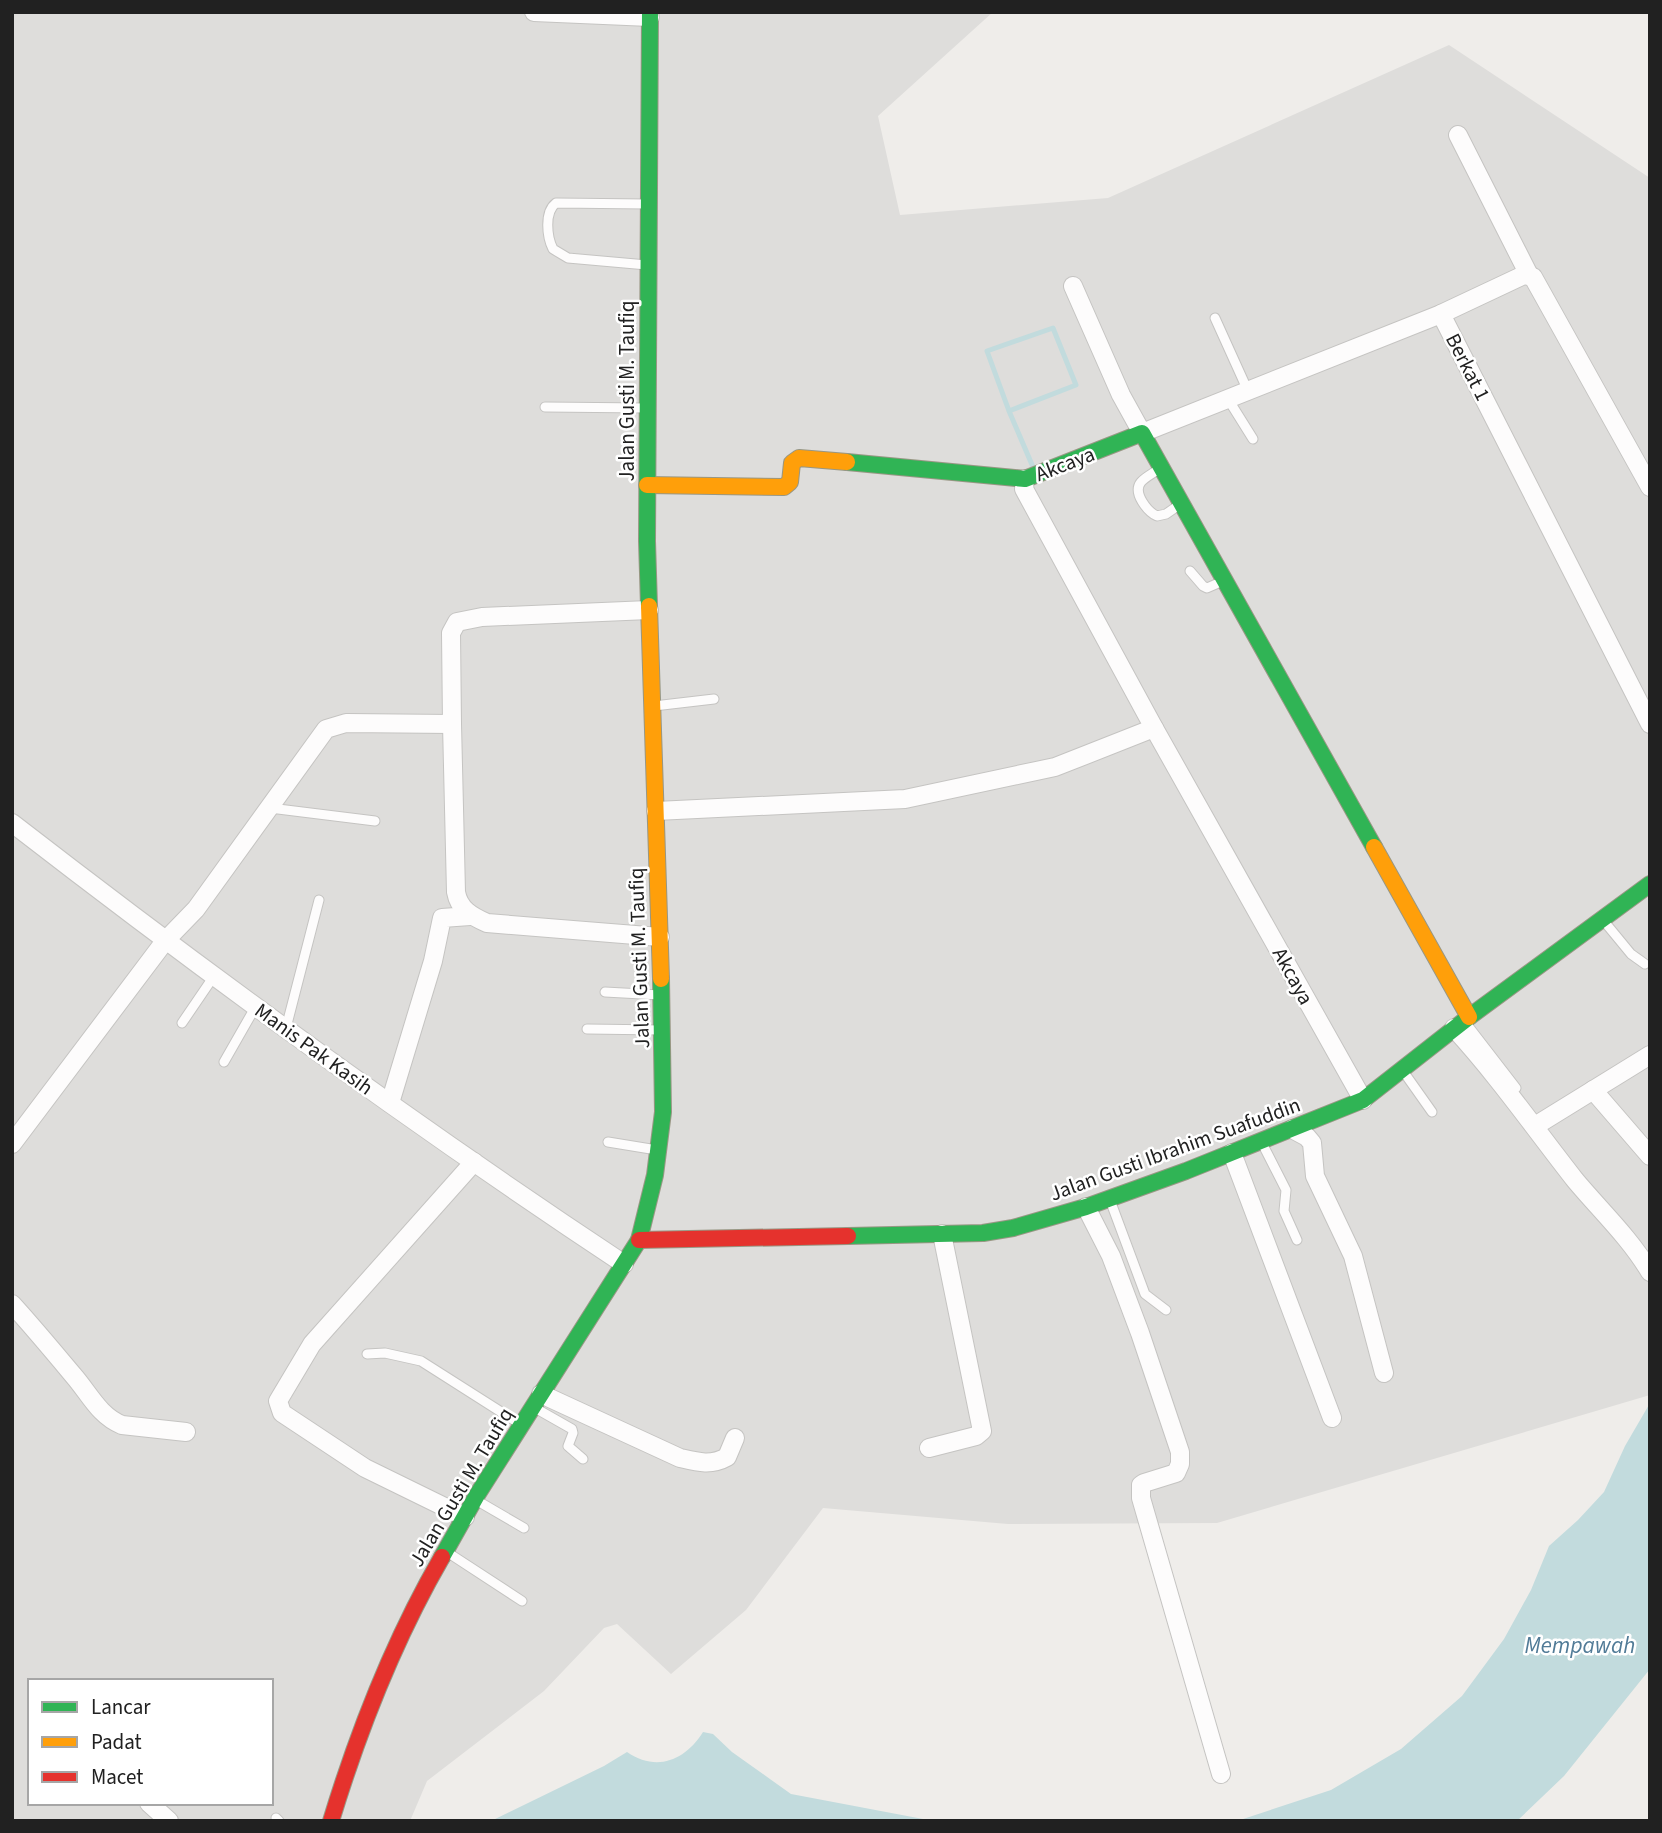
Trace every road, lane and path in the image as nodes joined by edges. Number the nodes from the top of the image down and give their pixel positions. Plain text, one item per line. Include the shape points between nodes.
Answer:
1 (534, 12) edge
2 (650, 15) edge
3 (1458, 135) dead end
4 (649, 204) junction
5 (649, 265) junction
6 (1529, 275) junction
7 (1073, 286) dead end
8 (1441, 314) junction
9 (1215, 318) dead end
10 (1248, 391) junction
11 (1228, 399) junction
12 (545, 407) dead end
13 (648, 408) junction
14 (1142, 433) junction
15 (1253, 439) dead end
16 (1162, 467) junction
17 (1025, 479) junction
18 (647, 485) junction
19 (1650, 487) edge
20 (1181, 503) junction
21 (1190, 571) dead end
22 (1224, 580) junction
23 (649, 610) junction
24 (714, 699) dead end
25 (652, 706) junction
26 (452, 724) junction
27 (1650, 724) edge
28 (1154, 728) junction
29 (269, 808) junction
30 (656, 811) junction
31 (376, 821) dead end
32 (12, 823) edge
33 (1650, 884) edge
34 (319, 900) dead end
35 (470, 916) junction
36 (1602, 919) junction
37 (660, 937) junction
38 (165, 942) junction
39 (1645, 964) dead end
40 (214, 976) junction
41 (605, 992) dead end
42 (662, 995) junction
43 (256, 1006) junction
44 (1462, 1022) junction
45 (182, 1023) dead end
46 (286, 1028) junction
47 (587, 1029) dead end
48 (663, 1030) junction
49 (1650, 1055) edge
50 (224, 1062) dead end
51 (1402, 1069) junction
52 (1516, 1088) dead end
53 (1593, 1090) junction
54 (1363, 1100) junction
55 (390, 1103) junction
56 (1432, 1112) dead end
57 (1535, 1126) junction
58 (1292, 1129) junction
59 (608, 1142) dead end
60 (1261, 1142) junction
61 (12, 1144) edge
62 (659, 1150) junction
63 (1231, 1153) junction
64 (1650, 1156) edge
65 (474, 1162) junction
66 (1109, 1198) junction
67 (1086, 1207) junction
68 (942, 1234) junction
69 (639, 1240) junction
70 (1297, 1240) dead end
71 (624, 1264) junction
72 (1650, 1272) edge
73 (12, 1304) edge
74 (1166, 1310) dead end
75 (367, 1354) dead end
76 (1384, 1373) dead end
77 (537, 1401) junction
78 (1332, 1418) dead end
79 (522, 1425) junction
80 (186, 1432) dead end
81 (735, 1438) dead end
82 (929, 1448) dead end
83 (583, 1459) dead end
84 (475, 1500) junction
85 (465, 1517) junction
86 (524, 1528) dead end
87 (446, 1551) junction
88 (522, 1601) dead end
89 (1221, 1774) dead end
90 (151, 1805) edge
91 (169, 1821) edge
92 (331, 1821) edge

1 - 2 street
2 - 4 street, Jalan Gusti M. Taufiq
3 - 6 street
4 - 5 street, Jalan Gusti M. Taufiq
4 - 5 lane via 556,203 550,208 548,228 553,249 568,258
5 - 13 street, Jalan Gusti M. Taufiq
6 - 8 street, Berkat 1
6 - 19 street
7 - 14 street
8 - 10 street
8 - 27 street, Berkat 1
9 - 10 lane
10 - 11 street
11 - 14 street
11 - 15 lane
12 - 13 lane
13 - 18 street, Jalan Gusti M. Taufiq
14 - 16 street
14 - 17 street, Akcaya
16 - 20 street
16 - 20 lane via 1140,483 1140,497 1157,516
17 - 18 street via 799,458 792,463 790,482 784,487
17 - 28 street, Akcaya via 1024,489
18 - 23 street, Jalan Gusti M. Taufiq
20 - 22 street
21 - 22 lane via 1207,588
22 - 44 street
23 - 25 street, Jalan Gusti M. Taufiq
23 - 26 street via 457,622 451,633
24 - 25 lane
25 - 30 street, Jalan Gusti M. Taufiq
26 - 29 street via 346,723 326,729
26 - 35 street via 456,892
28 - 30 street via 1055,766 905,799
28 - 54 street, Akcaya
29 - 31 lane
29 - 38 street via 196,909
30 - 37 street, Jalan Gusti M. Taufiq
32 - 38 street, Manis Pak Kasih
33 - 36 street, Jalan Gusti Ibrahim Suafuddin
34 - 46 lane
35 - 37 street via 486,923
35 - 55 street via 442,918
36 - 39 lane
36 - 44 street, Jalan Gusti Ibrahim Suafuddin
37 - 42 street, Jalan Gusti M. Taufiq
38 - 40 street, Manis Pak Kasih
38 - 61 street
40 - 43 street, Manis Pak Kasih
40 - 45 lane
41 - 42 lane
42 - 48 street, Jalan Gusti M. Taufiq
43 - 46 street, Manis Pak Kasih
43 - 50 lane
44 - 51 street, Jalan Gusti Ibrahim Suafuddin
44 - 52 lane
44 - 57 street via 1486,1063
46 - 55 street, Manis Pak Kasih
47 - 48 lane
48 - 62 street, Jalan Gusti M. Taufiq
49 - 53 street
51 - 54 street, Jalan Gusti Ibrahim Suafuddin
51 - 56 lane
53 - 57 street
53 - 64 street
54 - 58 street, Jalan Gusti Ibrahim Suafuddin
55 - 65 street, Manis Pak Kasih
57 - 72 street
58 - 60 street, Jalan Gusti Ibrahim Suafuddin
58 - 76 street via 1311,1143 1315,1176 1353,1256
59 - 62 lane
60 - 63 street, Jalan Gusti Ibrahim Suafuddin
60 - 70 lane via 1286,1190 1284,1212
62 - 69 street, Jalan Gusti M. Taufiq
63 - 66 street, Jalan Gusti Ibrahim Suafuddin
63 - 78 street
65 - 71 street, Manis Pak Kasih
65 - 85 street via 312,1344 278,1401 282,1413 365,1468
66 - 67 street, Jalan Gusti Ibrahim Suafuddin
66 - 74 lane via 1145,1294
67 - 68 street, Jalan Gusti Ibrahim Suafuddin via 1013,1228
67 - 89 street via 1111,1256 1180,1452 1176,1473 1144,1483 1141,1498
68 - 69 street, Jalan Gusti Ibrahim Suafuddin
68 - 82 street via 982,1431
69 - 71 street, Jalan Gusti M. Taufiq
71 - 77 street, Jalan Gusti M. Taufiq
73 - 80 street via 112,1421
75 - 79 lane via 421,1361
77 - 79 street, Jalan Gusti M. Taufiq
77 - 81 street via 680,1458 705,1463 727,1457
77 - 83 lane via 572,1429 568,1446
79 - 84 street, Jalan Gusti M. Taufiq
84 - 85 street, Jalan Gusti M. Taufiq
84 - 86 lane
85 - 87 street, Jalan Gusti M. Taufiq
87 - 88 lane
87 - 92 street, Jalan Gusti M. Taufiq via 387,1665 352,1751
90 - 91 street

